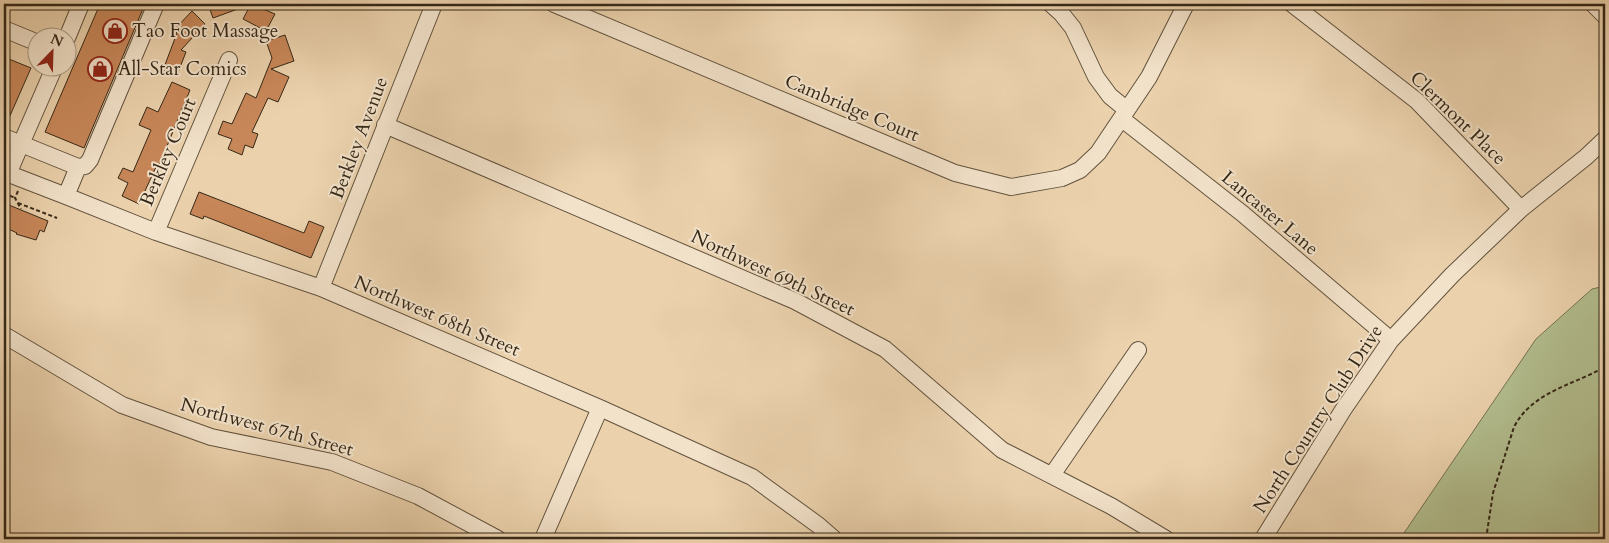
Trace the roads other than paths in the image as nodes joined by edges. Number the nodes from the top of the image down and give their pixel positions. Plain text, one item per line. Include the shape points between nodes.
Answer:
1 (81, 4) edge
2 (156, 4) edge
3 (434, 4) edge
4 (554, 4) edge
5 (1051, 4) edge
6 (1186, 4) edge
7 (1292, 4) edge
8 (1593, 4) edge
9 (1605, 16) edge
10 (71, 28) edge
11 (4, 29) edge
12 (28, 39) edge
13 (229, 60) dead end
14 (50, 78) edge
15 (1125, 115) junction
16 (385, 125) junction
17 (4, 137) edge
18 (1605, 139) edge
19 (21, 144) junction
20 (78, 167) junction
21 (12, 175) edge
22 (66, 196) junction
23 (1521, 209) junction
24 (156, 232) junction
25 (322, 288) junction
26 (4, 335) edge
27 (1391, 340) junction
28 (1138, 350) dead end
29 (600, 408) junction
30 (1052, 475) junction
31 (498, 539) edge
32 (543, 539) edge
33 (834, 539) edge
34 (1166, 539) edge
35 (1263, 539) edge

1 - 10 street
2 - 20 street via 90,160 85,166
3 - 16 street, Berkley Avenue
4 - 15 street, Cambridge Court via 955,174 1011,187 1062,178 1080,170 1098,154
5 - 15 street, Lancaster Lane via 1073,28 1096,77
6 - 15 street, Cambridge Court via 1149,77
7 - 23 street, Clermont Place via 1417,101
8 - 9 street
11 - 12 street
13 - 24 street, Berkley Court
14 - 19 street
15 - 27 street, Lancaster Lane
16 - 25 street, Berkley Avenue
16 - 30 street, Northwest 69th Street via 795,301 885,349 1002,450
17 - 19 street
18 - 23 street, North Country Club Drive
19 - 20 street
19 - 21 street
20 - 22 street
21 - 22 street, Northwest 68th Street
22 - 24 street, Northwest 68th Street
23 - 27 street, North Country Club Drive
24 - 25 street, Northwest 68th Street
25 - 29 street, Northwest 68th Street
26 - 31 street, Northwest 67th Street via 122,406 211,437 332,462 418,496
27 - 35 street, North Country Club Drive via 1343,410
28 - 30 street
29 - 32 street
29 - 33 street, Northwest 68th Street via 752,477
30 - 34 street, Northwest 69th Street

